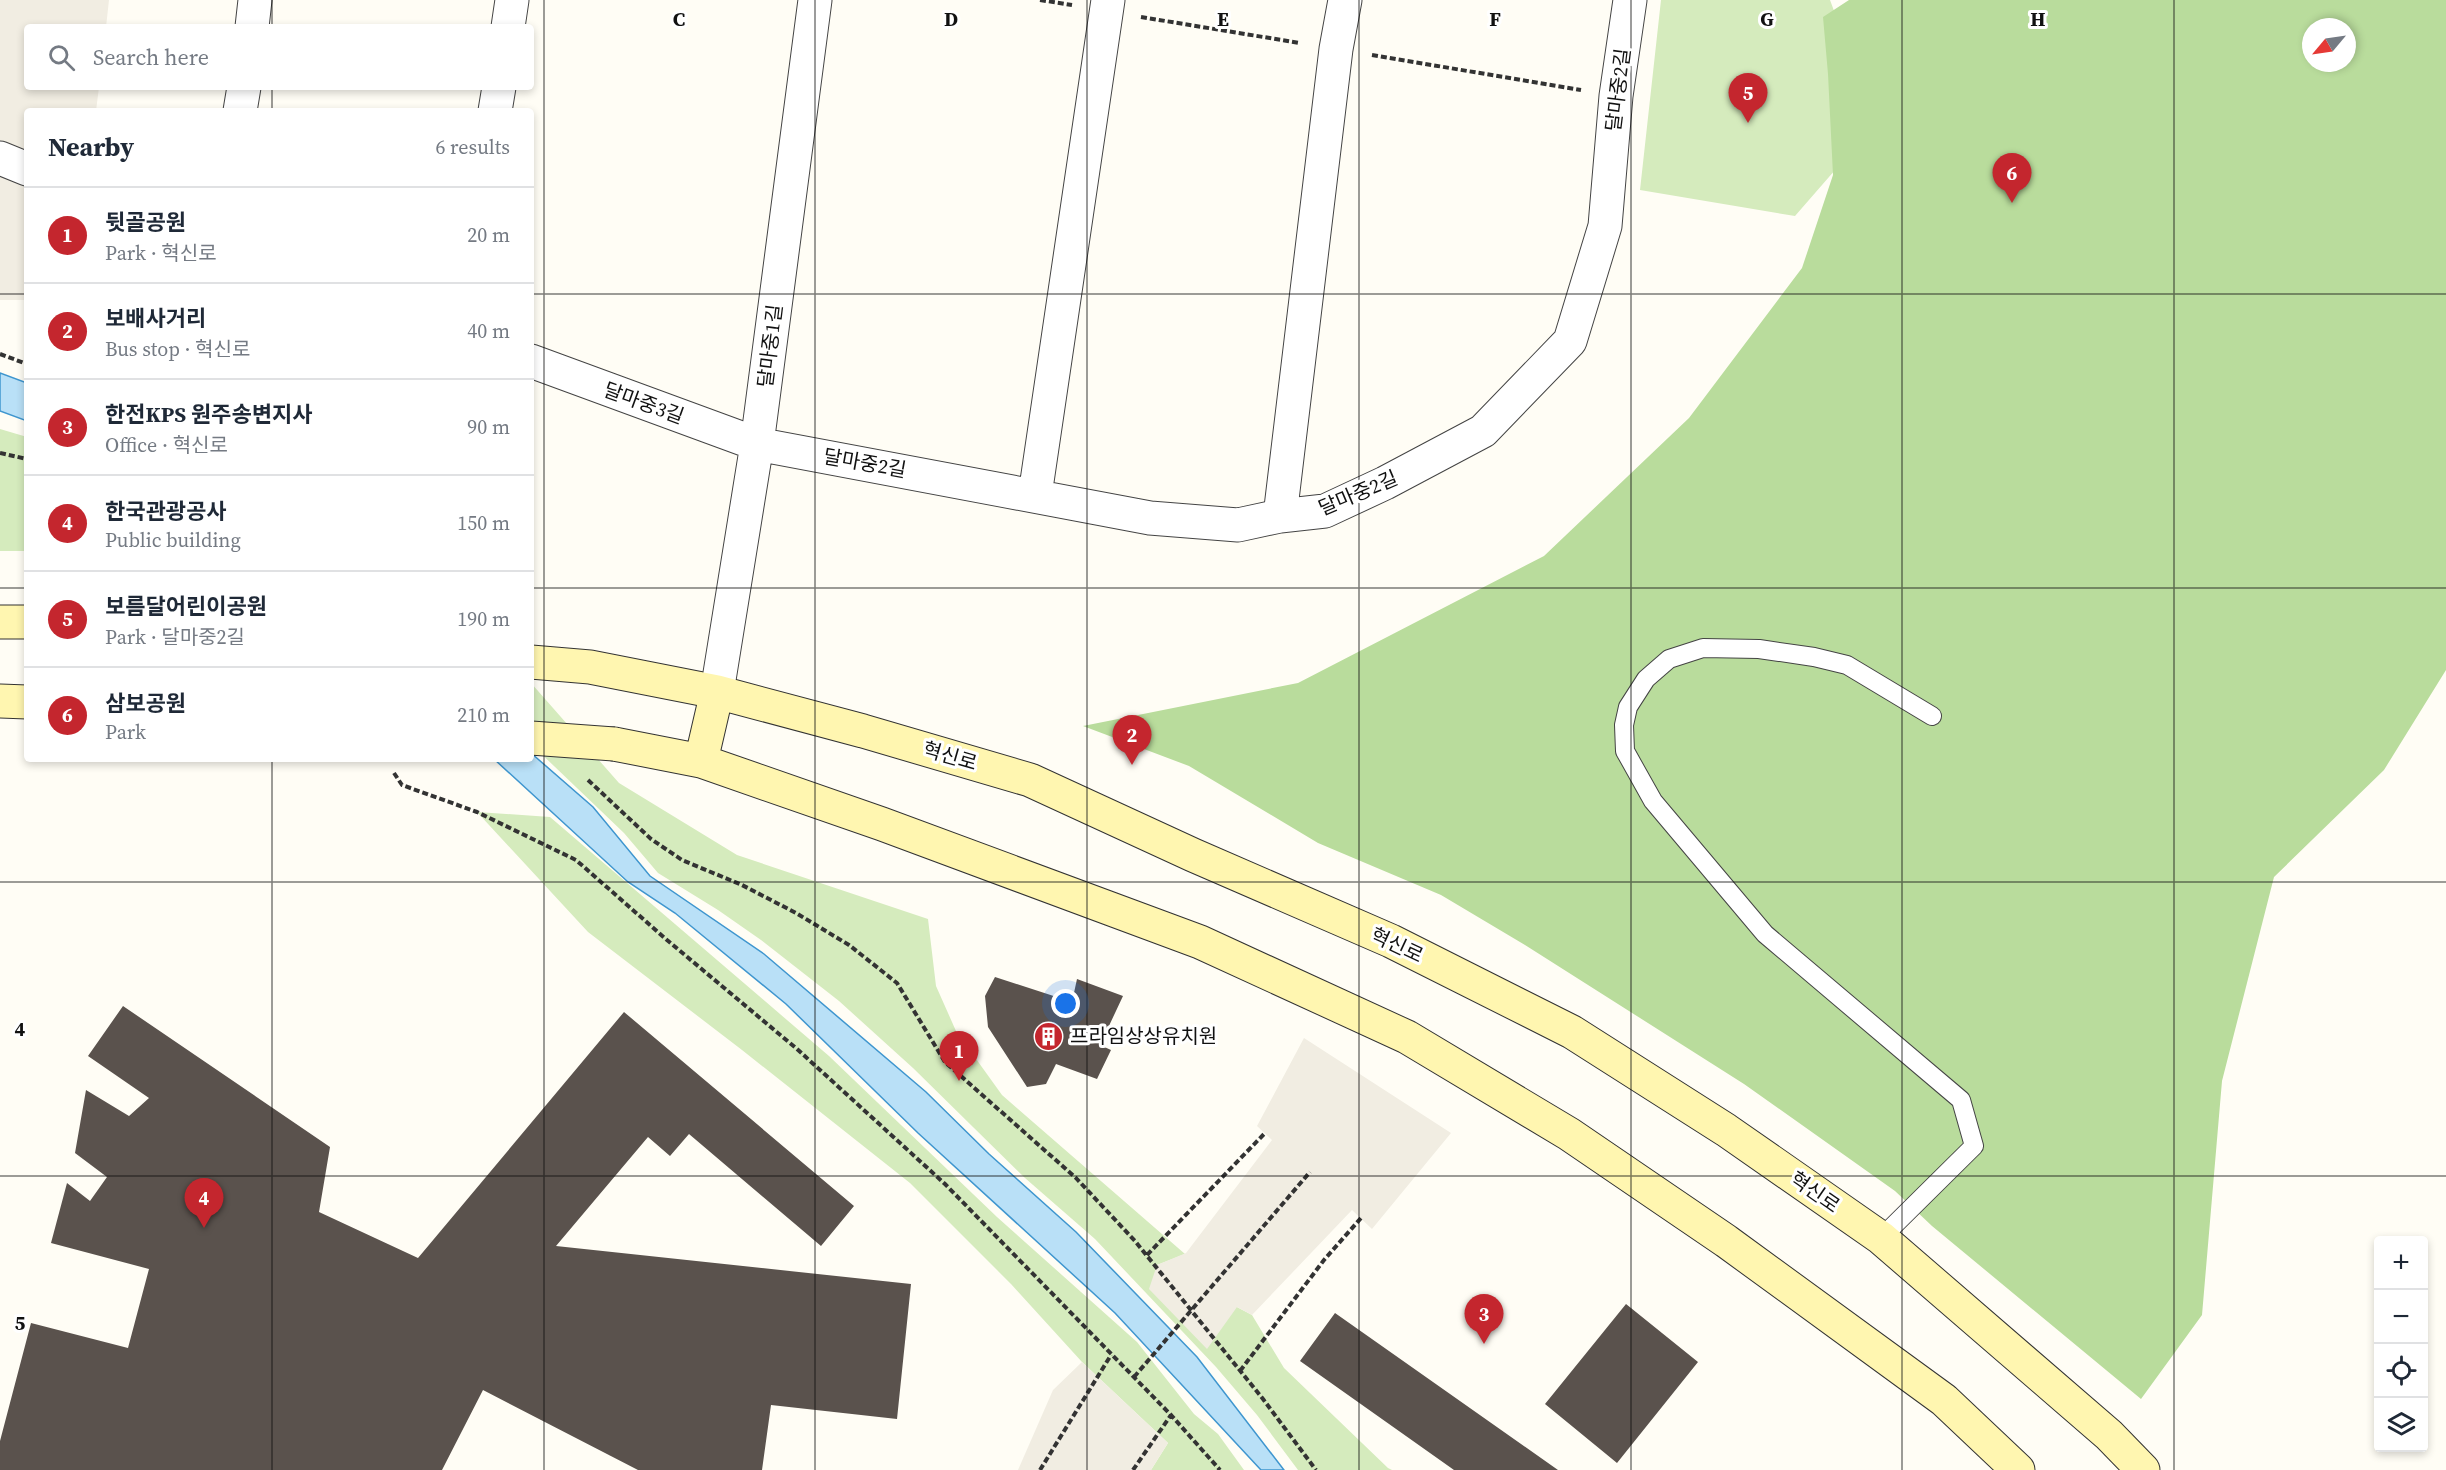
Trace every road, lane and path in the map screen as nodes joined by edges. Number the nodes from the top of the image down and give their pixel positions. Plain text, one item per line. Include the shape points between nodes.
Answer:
1 (255, 0) edge
2 (512, 0) edge
3 (815, 0) edge
4 (1108, 0) edge
5 (1345, 0) edge
6 (1630, 0) edge
7 (252, 24) edge
8 (508, 24) edge
9 (244, 90) edge
10 (498, 90) edge
11 (240, 108) edge
12 (496, 108) edge
13 (0, 158) edge
14 (24, 168) edge
15 (0, 354) edge
16 (534, 362) edge
17 (24, 363) edge
18 (758, 444) junction
19 (0, 453) edge
20 (24, 458) edge
21 (1035, 495) junction
22 (1280, 516) junction
23 (0, 622) edge
24 (24, 622) edge
25 (534, 662) edge
26 (717, 692) junction
27 (0, 701) edge
28 (24, 702) edge
29 (1932, 716) dead end
30 (534, 738) edge
31 (701, 761) junction
32 (394, 773) dead end
33 (582, 775) dead end
34 (1265, 1133) dead end
35 (1310, 1172) dead end
36 (1361, 1218) dead end
37 (1881, 1238) junction
38 (1147, 1255) junction
39 (1112, 1354) junction
40 (1240, 1371) junction
41 (1134, 1377) junction
42 (1170, 1416) junction
43 (1040, 1470) edge
44 (1132, 1470) edge
45 (1220, 1470) edge
46 (1316, 1470) edge
47 (2018, 1470) edge
48 (2143, 1470) edge

1 - 7 street
2 - 8 street
3 - 18 street, 달마중1길
4 - 21 street
5 - 22 street
6 - 22 street, 달마중2길 via 1616,96 1605,226 1570,341 1483,431 1325,511
9 - 11 street
10 - 12 street
13 - 14 street
15 - 17 path
16 - 18 street, 달마중3길
18 - 21 street, 달마중2길
18 - 26 street, 달마중1길
19 - 20 path
21 - 22 street, 달마중2길 via 1150,518 1238,525
23 - 24 street
25 - 26 street, 혁신로 via 590,667
26 - 31 street
26 - 37 street, 혁신로 via 1030,780 1391,941 1572,1032 1726,1130
27 - 28 street
29 - 37 lane via 1846,665 1759,649 1703,648 1669,659 1646,679 1628,707 1624,725 1625,751 1653,801 1765,934 1961,1100 1974,1146
30 - 31 street, bridge via 614,744
31 - 47 street via 1200,942 1407,1037 1569,1134 1726,1241 1944,1400
32 - 39 path via 402,785 477,812 576,860 797,1049 945,1184
33 - 38 path via 651,839 682,860 796,913 849,945 897,983 945,1062 1076,1178
34 - 38 path
35 - 41 path
36 - 40 path
37 - 48 street, 혁신로 via 2109,1435
38 - 40 path
39 - 41 path
39 - 43 path
40 - 46 path
41 - 42 path
42 - 44 path
42 - 45 path

